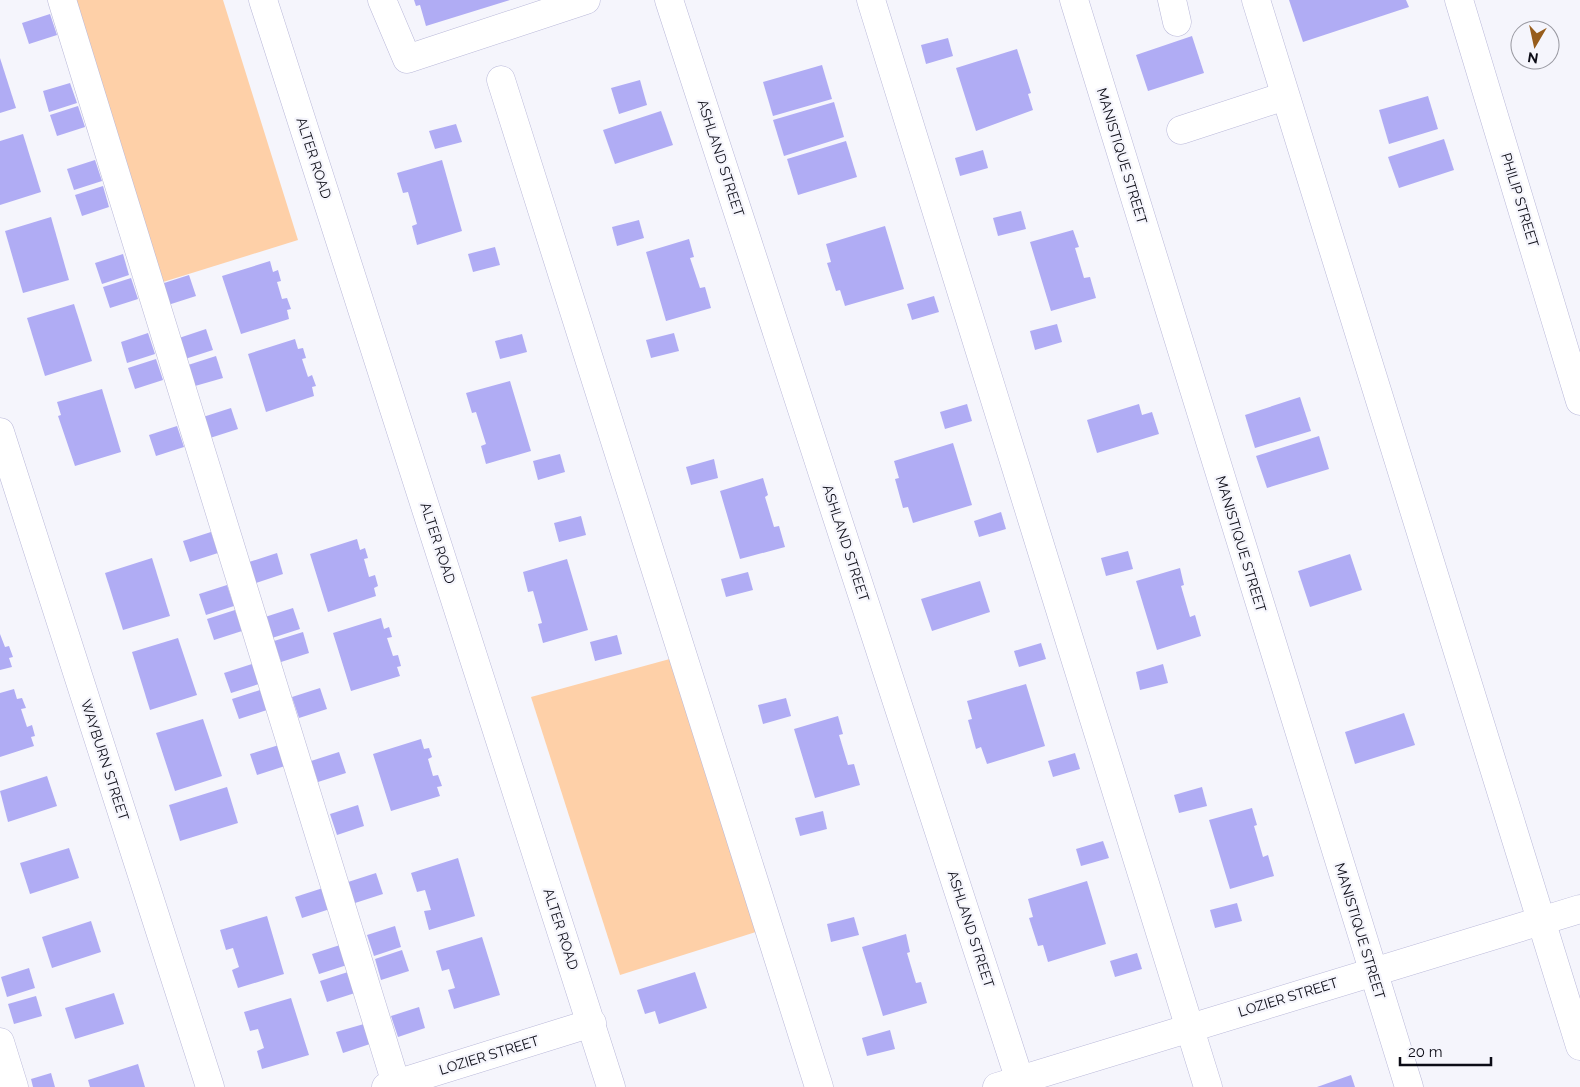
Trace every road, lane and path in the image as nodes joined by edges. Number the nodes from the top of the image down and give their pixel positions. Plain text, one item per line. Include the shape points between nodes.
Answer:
1 (62, 0) edge
2 (263, 0) edge
3 (382, 0) edge
4 (586, 0) edge
5 (669, 0) edge
6 (871, 0) edge
7 (1074, 0) edge
8 (1256, 0) edge
9 (1459, 0) edge
10 (500, 80) dead end
11 (1286, 96) junction
12 (1181, 130) dead end
13 (1580, 401) edge
14 (0, 432) edge
15 (1580, 909) edge
16 (1540, 921) junction
17 (1373, 972) junction
18 (592, 1023) junction
19 (1190, 1028) junction
20 (0, 1042) edge
21 (1580, 1046) edge
22 (1013, 1084) edge
23 (393, 1086) edge
24 (14, 1087) edge
25 (210, 1087) edge
26 (611, 1087) edge
27 (819, 1087) edge
28 (1208, 1087) edge
29 (1409, 1087) edge

1 - 23 street
2 - 18 street, ALTER ROAD
3 - 4 street via 406,59
5 - 22 street, ASHLAND STREET
6 - 19 street
7 - 17 street, MANISTIQUE STREET
8 - 11 street
9 - 13 street, PHILIP STREET
10 - 27 street
11 - 12 street
11 - 16 street
14 - 25 street, WAYBURN STREET
15 - 16 street, LOZIER STREET
16 - 17 street, LOZIER STREET
16 - 21 street
17 - 19 street, LOZIER STREET
17 - 29 street, MANISTIQUE STREET
18 - 23 street, LOZIER STREET
18 - 26 street, ALTER ROAD
19 - 22 street, LOZIER STREET
19 - 28 street
20 - 24 street

